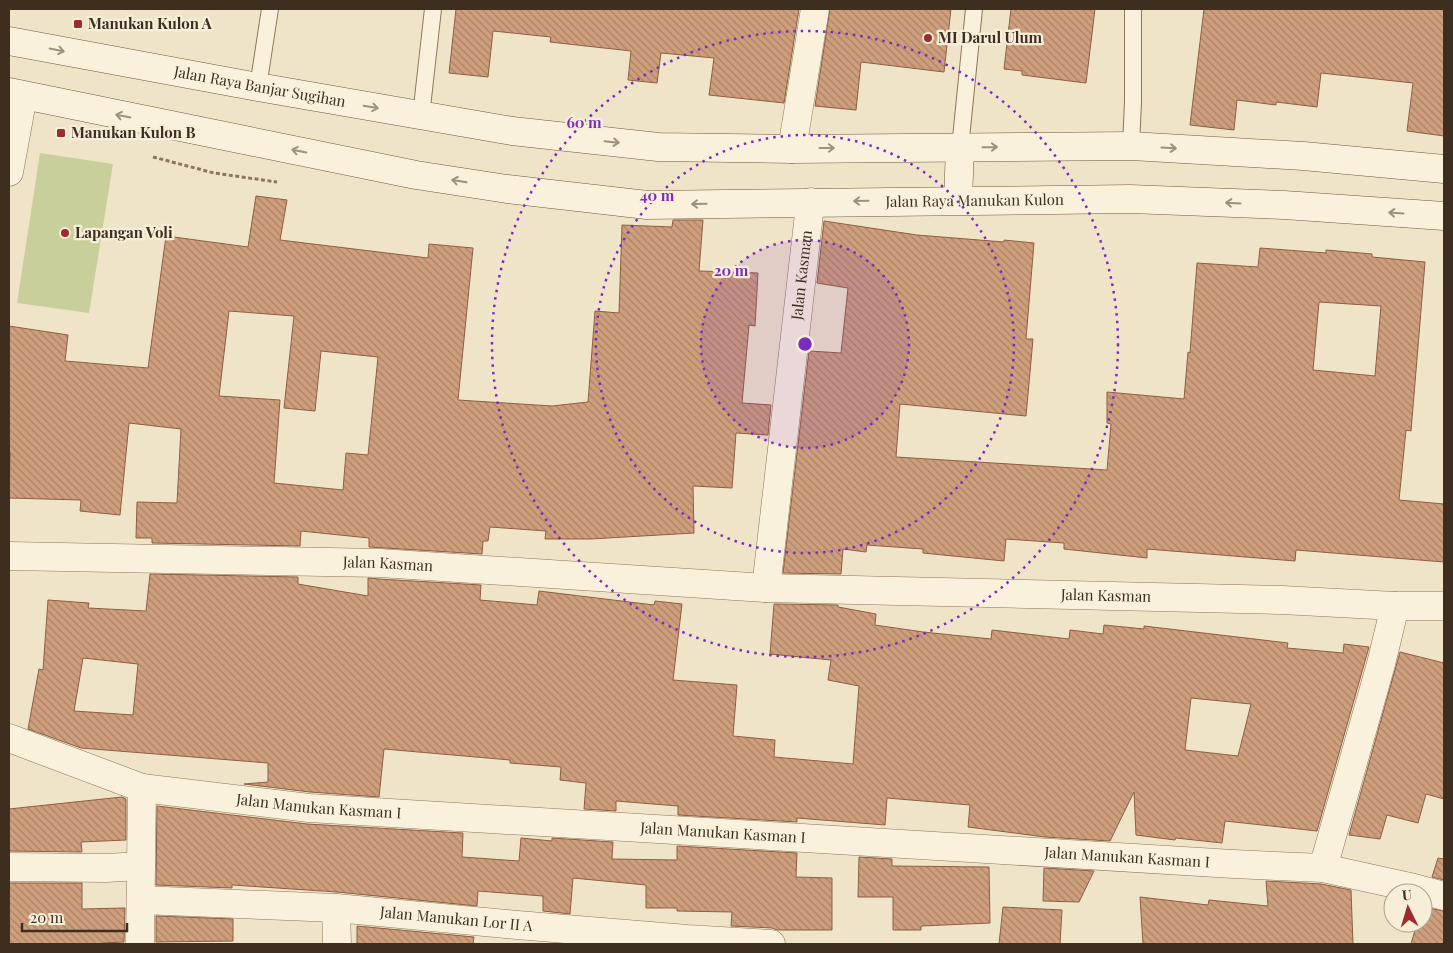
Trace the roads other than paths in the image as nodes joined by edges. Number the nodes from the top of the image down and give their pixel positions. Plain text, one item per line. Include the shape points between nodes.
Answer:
1 (270, 9) edge
2 (433, 9) edge
3 (816, 9) edge
4 (974, 9) edge
5 (1133, 9) edge
6 (9, 41) edge
7 (258, 87) junction
8 (16, 94) edge
9 (421, 116) junction
10 (1131, 146) junction
11 (960, 148) junction
12 (792, 149) junction
13 (1444, 170) edge
14 (9, 172) edge
15 (958, 200) junction
16 (811, 202) junction
17 (1444, 216) edge
18 (9, 556) edge
19 (766, 588) junction
20 (1395, 606) junction
21 (1444, 606) edge
22 (9, 738) edge
23 (142, 788) junction
24 (141, 866) junction
25 (9, 867) edge
26 (1322, 868) junction
27 (1444, 896) edge
28 (140, 900) junction
29 (336, 908) junction
30 (518, 935) edge
31 (687, 942) edge
32 (140, 944) edge
33 (337, 944) edge
34 (771, 944) edge

1 - 7 lane
2 - 9 lane
3 - 12 street
4 - 11 lane
5 - 10 lane
6 -> 7 street, Jalan Raya Banjar Sugihan
7 -> 9 street, Jalan Raya Banjar Sugihan
8 - 14 street
16 -> 8 street, Jalan Raya Manukan Kulon via 647,205 507,189 416,174
9 -> 12 street, Jalan Raya Banjar Sugihan via 512,131 658,147
11 -> 10 street
10 -> 13 street via 1303,156
12 -> 11 street
11 - 15 street
15 -> 16 street, Jalan Raya Manukan Kulon
17 -> 15 street, Jalan Raya Manukan Kulon via 1130,198
16 - 19 street, Jalan Kasman
18 - 19 street, Jalan Kasman via 380,563
19 - 20 street, Jalan Kasman via 1282,600
20 - 21 street, Jalan Kasman
20 - 26 street
22 - 23 street, Jalan Manukan Kasman I
23 - 24 street
23 - 26 street, Jalan Manukan Kasman I via 308,808
24 - 25 street
24 - 28 street
26 - 27 street, Jalan Manukan Kasman I
28 - 29 street, Jalan Manukan Lor II A
28 - 32 street
29 - 30 street, Jalan Manukan Lor II A
29 - 33 street
30 - 31 street, Jalan Manukan Lor II A
31 - 34 street, Jalan Manukan Lor II A

